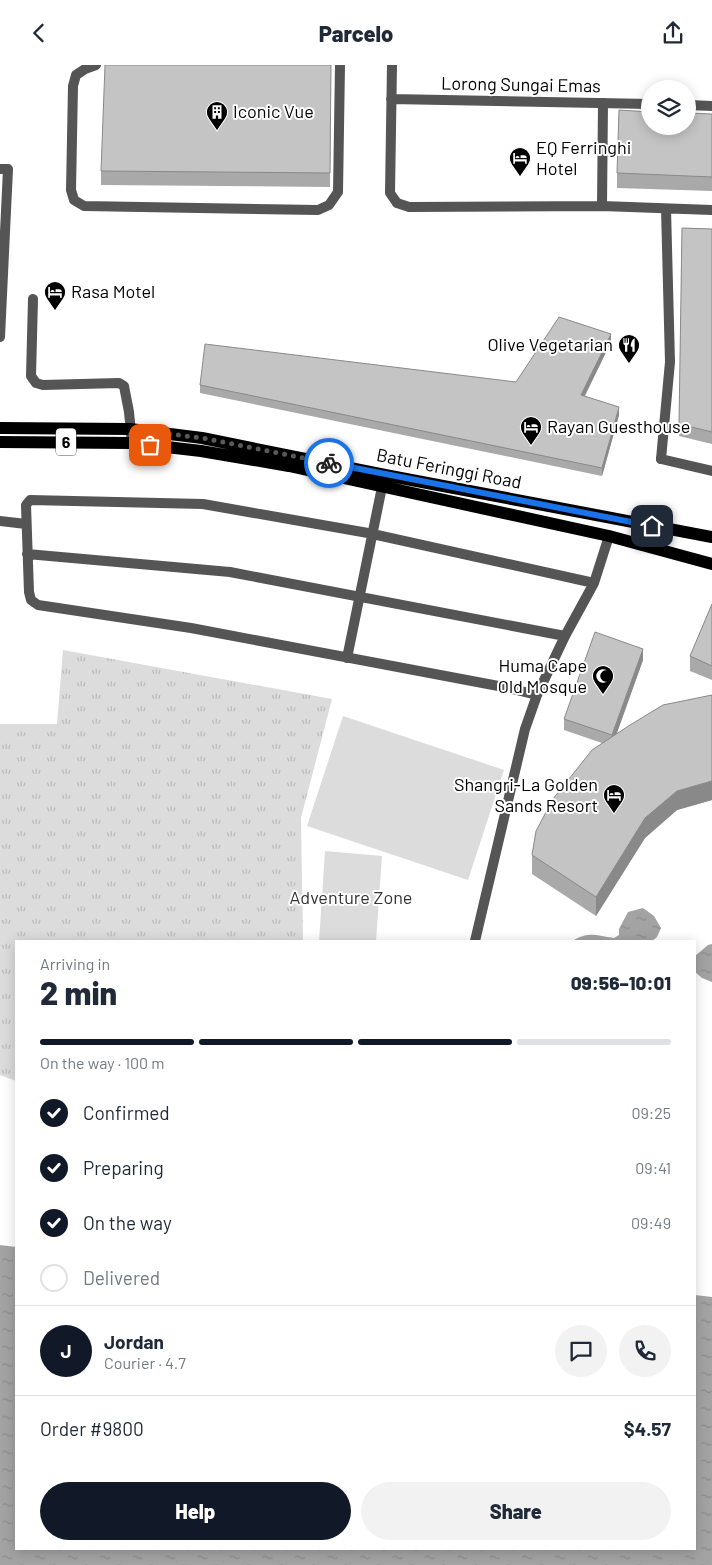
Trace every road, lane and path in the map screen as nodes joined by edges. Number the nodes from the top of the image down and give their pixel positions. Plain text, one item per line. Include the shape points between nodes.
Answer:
1 (96, 65) edge
2 (340, 65) edge
3 (392, 65) edge
4 (391, 99) junction
5 (603, 103) junction
6 (641, 104) edge
7 (696, 105) edge
8 (712, 105) edge
9 (0, 169) edge
10 (602, 206) junction
11 (666, 209) junction
12 (712, 210) edge
13 (33, 299) dead end
14 (0, 337) edge
15 (0, 428) edge
16 (130, 429) junction
17 (0, 442) edge
18 (132, 443) junction
19 (712, 471) edge
20 (382, 487) junction
21 (0, 521) edge
22 (26, 524) junction
23 (373, 535) junction
24 (609, 536) junction
25 (712, 537) edge
26 (27, 554) junction
27 (712, 564) edge
28 (594, 583) junction
29 (360, 597) junction
30 (565, 636) junction
31 (347, 658) junction
32 (537, 695) junction
33 (475, 940) edge

1 - 2 street via 76,75 72,86 71,190 74,200 84,206 318,210 329,205 338,192
3 - 4 street
4 - 5 street, Lorong Sungai Emas
4 - 10 street via 390,193 397,203 409,207
5 - 6 street, Lorong Sungai Emas
5 - 10 street
7 - 8 street
9 - 14 street via 8,169
10 - 11 street
11 - 12 street
11 - 19 street via 670,362 661,459
13 - 16 street via 31,376 36,383 119,383 126,392
15 - 16 main road, Batu Feringgi Road / 6
16 - 18 street
16 - 25 main road, Batu Feringgi Road / 6 via 202,438
17 - 18 main road, Batu Feringgi Road / 6
18 - 20 main road, Batu Feringgi Road / 6 via 201,451
20 - 23 street
20 - 24 main road, Batu Feringgi Road / 6
21 - 22 street
22 - 23 street via 26,505 30,500 203,504
22 - 26 street
23 - 28 street
23 - 29 street
24 - 27 main road, Batu Feringgi Road / 6
24 - 28 street
26 - 29 street via 230,572
26 - 31 street via 29,592 31,600 38,605 191,628
28 - 30 street
29 - 30 street
29 - 31 street
30 - 32 street
31 - 32 street
32 - 33 street via 525,729

